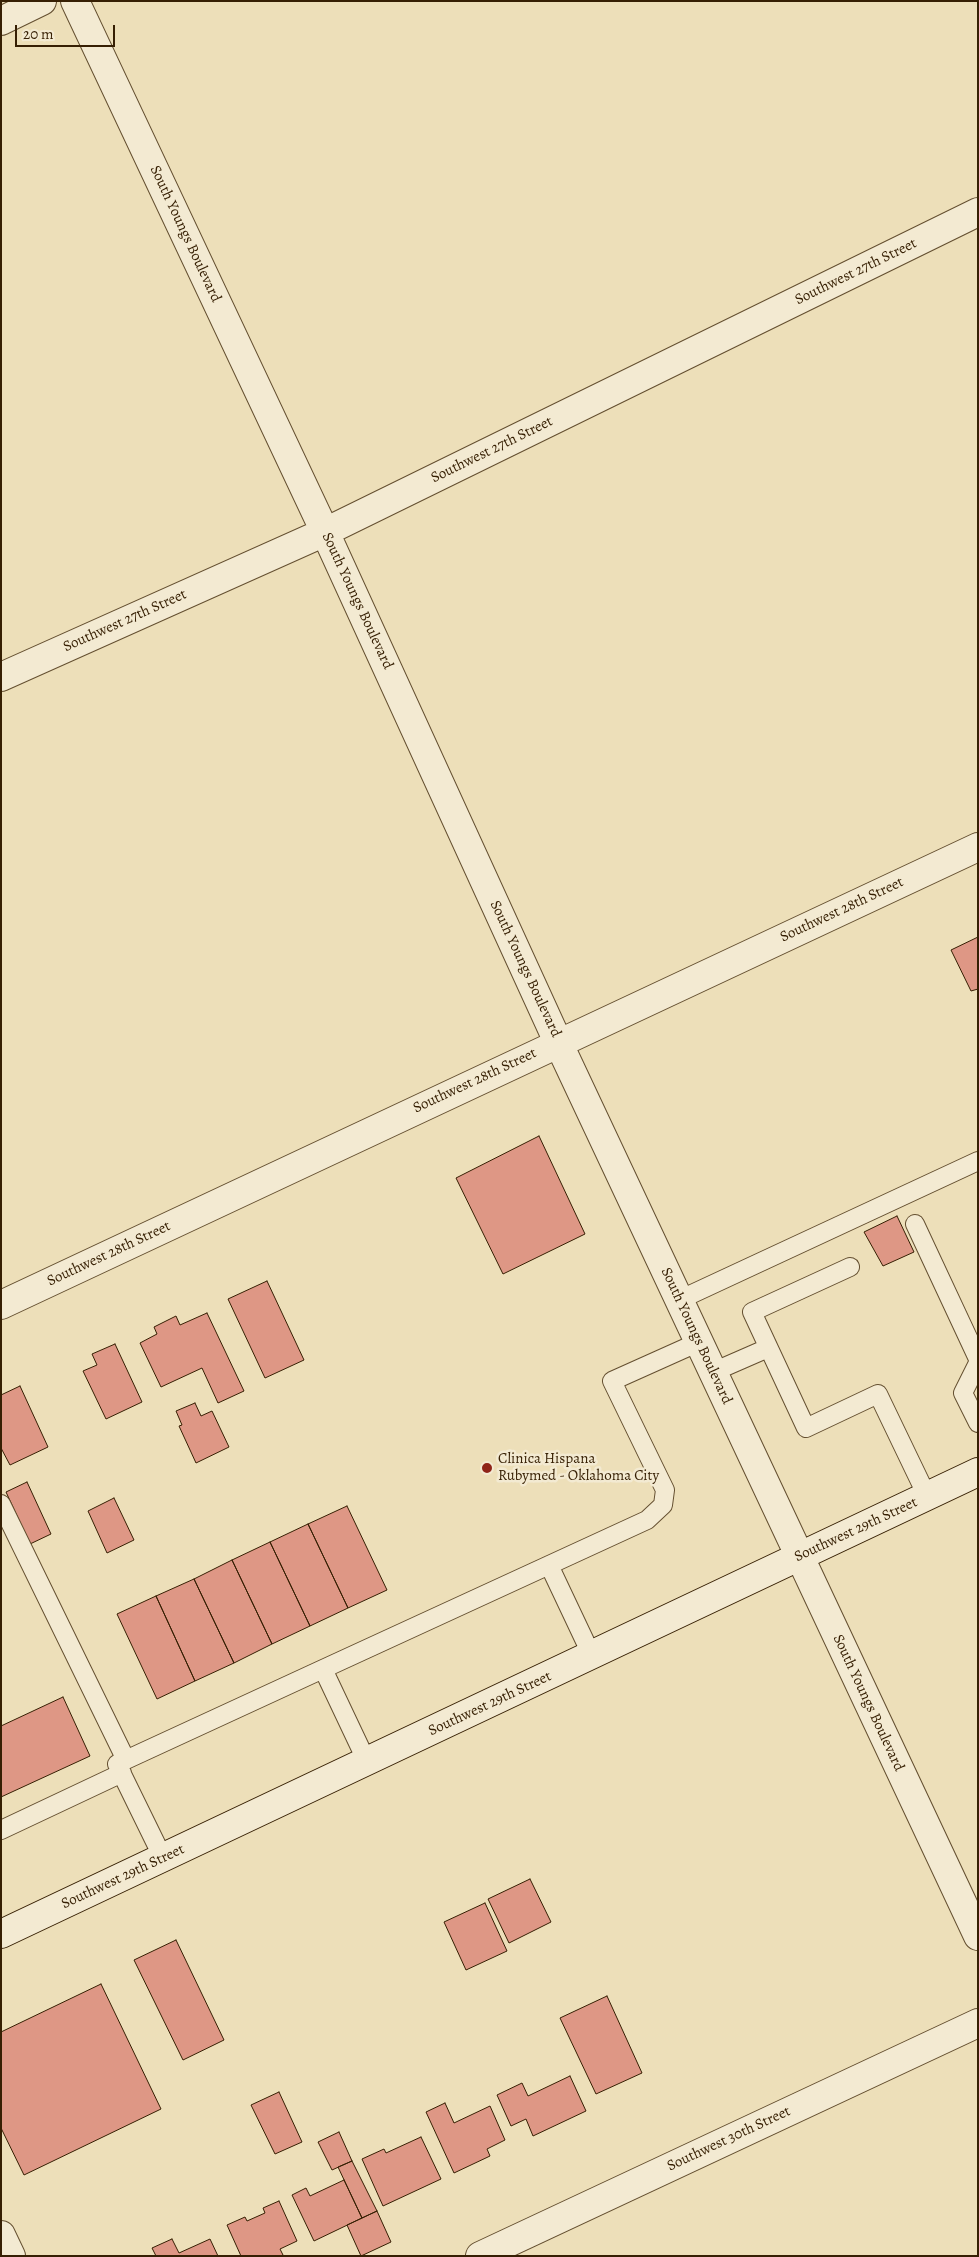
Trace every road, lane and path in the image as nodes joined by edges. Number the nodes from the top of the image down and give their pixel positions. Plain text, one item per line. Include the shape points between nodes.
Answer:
1 (42, 1) edge
2 (75, 1) edge
3 (1, 21) edge
4 (978, 212) edge
5 (325, 532) junction
6 (1, 677) edge
7 (978, 847) edge
8 (558, 1042) junction
9 (978, 1161) edge
10 (915, 1224) dead end
11 (850, 1267) dead end
12 (679, 1300) junction
13 (1, 1305) edge
14 (699, 1342) junction
15 (768, 1348) junction
16 (978, 1361) edge
17 (713, 1372) junction
18 (978, 1423) edge
19 (978, 1472) edge
20 (927, 1496) junction
21 (1, 1504) edge
22 (800, 1557) junction
23 (549, 1565) junction
24 (592, 1656) junction
25 (324, 1669) junction
26 (367, 1762) junction
27 (124, 1766) junction
28 (1, 1830) edge
29 (163, 1858) junction
30 (1, 1934) edge
31 (978, 1936) edge
32 (978, 2023) edge
33 (1, 2235) edge
34 (11, 2256) edge
35 (480, 2256) edge

1 - 3 street
2 - 5 street, South Youngs Boulevard
4 - 5 street, Southwest 27th Street
5 - 6 street, Southwest 27th Street
5 - 8 street, South Youngs Boulevard
7 - 8 street, Southwest 28th Street
8 - 12 street, South Youngs Boulevard
8 - 13 street, Southwest 28th Street
9 - 12 lane
10 - 16 lane
11 - 15 lane via 752,1312
12 - 14 street, South Youngs Boulevard
14 - 17 street, South Youngs Boulevard
14 - 23 lane via 612,1381 665,1490 663,1504 647,1520
15 - 17 lane
15 - 20 lane via 806,1428 878,1394
16 - 18 lane via 963,1393
17 - 22 street, South Youngs Boulevard
19 - 20 street, Southwest 29th Street
20 - 22 street, Southwest 29th Street
21 - 27 lane
22 - 24 street, Southwest 29th Street
22 - 31 street, South Youngs Boulevard
23 - 24 lane
23 - 25 lane
24 - 26 street, Southwest 29th Street
25 - 26 lane
25 - 27 lane
26 - 29 street, Southwest 29th Street
27 - 28 lane
27 - 29 lane
29 - 30 street, Southwest 29th Street
32 - 35 street, Southwest 30th Street
33 - 34 street

